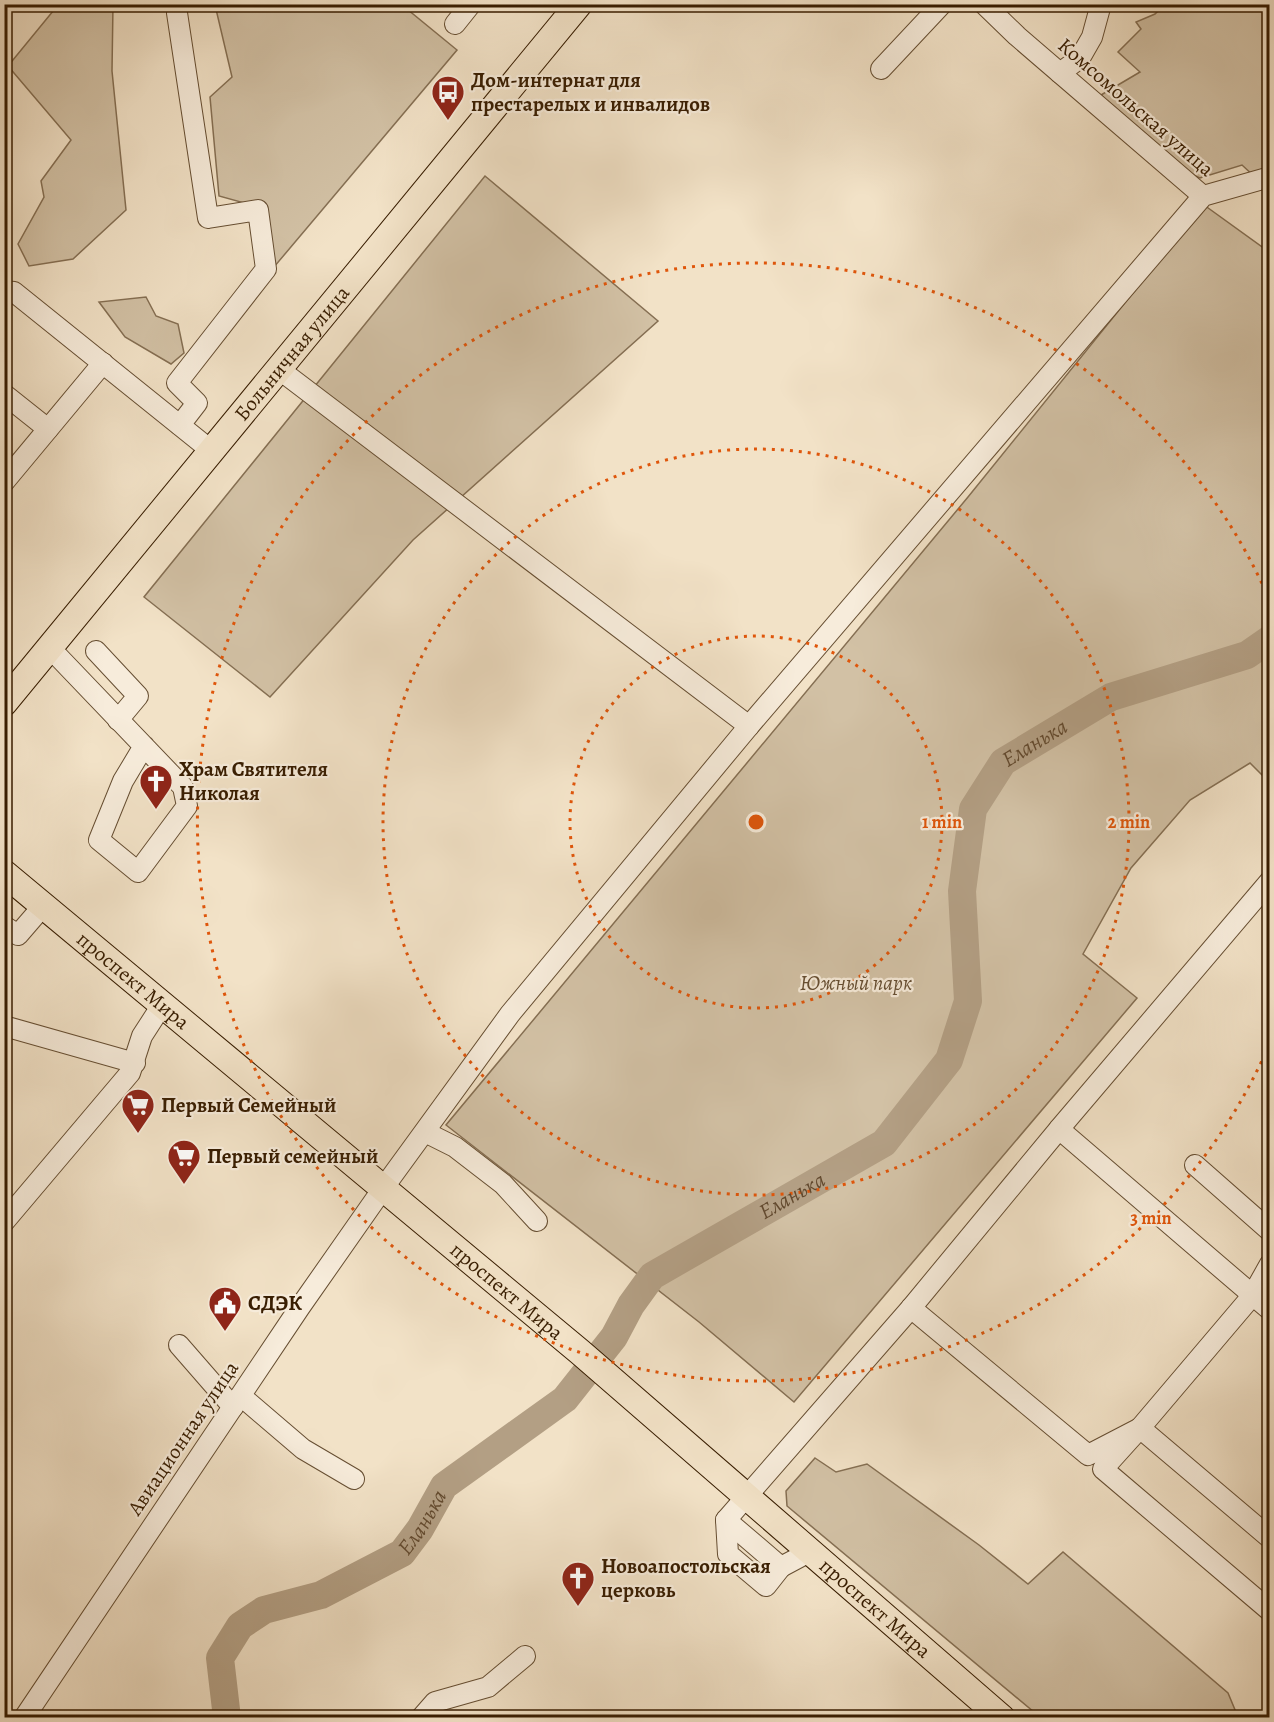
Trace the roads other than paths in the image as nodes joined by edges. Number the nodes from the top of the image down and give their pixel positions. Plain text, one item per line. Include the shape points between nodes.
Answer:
1 (471, 4) edge
2 (579, 4) edge
3 (942, 4) edge
4 (984, 4) edge
5 (1101, 4) edge
6 (177, 14) dead end
7 (455, 24) dead end
8 (881, 69) dead end
9 (1060, 73) junction
10 (1269, 177) edge
11 (1203, 196) junction
12 (4, 291) edge
13 (103, 363) junction
14 (280, 370) junction
15 (4, 394) edge
16 (180, 426) junction
17 (48, 429) junction
18 (213, 452) junction
19 (4, 482) edge
20 (50, 648) junction
21 (96, 651) dead end
22 (6, 700) edge
23 (118, 720) junction
24 (749, 726) junction
25 (144, 746) junction
26 (4, 873) edge
27 (1269, 881) edge
28 (43, 906) junction
29 (4, 926) edge
30 (162, 1005) junction
31 (4, 1026) edge
32 (135, 1063) junction
33 (1059, 1129) junction
34 (423, 1134) junction
35 (1195, 1165) dead end
36 (384, 1187) junction
37 (537, 1221) dead end
38 (4, 1222) edge
39 (1269, 1231) edge
40 (1269, 1264) edge
41 (1252, 1296) junction
42 (911, 1308) junction
43 (1269, 1310) edge
44 (179, 1345) dead end
45 (237, 1401) junction
46 (1140, 1428) junction
47 (354, 1479) dead end
48 (746, 1495) junction
49 (1269, 1538) edge
50 (811, 1551) junction
51 (1269, 1610) edge
52 (525, 1656) dead end
53 (24, 1718) edge
54 (421, 1718) edge
55 (1002, 1718) edge

1 - 7 street
2 - 14 main road, Больничная улица
3 - 8 street
4 - 9 street, Комсомольская улица
5 - 9 street via 1092,37 1080,58
6 - 16 street via 208,218 258,210 266,270 177,383 197,403
9 - 11 street, Комсомольская улица
10 - 11 street
11 - 24 street, Авиационная улица
12 - 13 street via 14,292
13 - 16 street
13 - 17 street
14 - 18 main road, Больничная улица
14 - 24 street
15 - 17 street
16 - 18 street
17 - 19 street
18 - 20 main road, Больничная улица
20 - 22 main road, Больничная улица
20 - 23 street
21 - 23 street via 138,696
23 - 25 street
24 - 34 street, Авиационная улица via 510,1014
25 - 25 street via 183,787 187,806 138,872 99,840 123,781
26 - 28 main road, проспект Мира
27 - 33 street
28 - 29 street via 18,935
28 - 30 main road, проспект Мира
30 - 32 street via 142,1036
30 - 36 main road, проспект Мира
31 - 32 street
32 - 38 street
33 - 41 street
33 - 42 street
34 - 36 street, Авиационная улица
34 - 37 street via 455,1147 503,1184
35 - 39 street
36 - 45 street, Авиационная улица
36 - 48 main road, проспект Мира
40 - 41 street
41 - 43 street
41 - 46 street
42 - 46 street via 1088,1455
42 - 48 street
44 - 45 street
45 - 47 street via 303,1449
45 - 53 street, Авиационная улица
46 - 49 street
46 - 51 street via 1104,1469
48 - 50 main road, проспект Мира
48 - 50 street via 726,1520 728,1554 766,1586 781,1567
50 - 55 main road, проспект Мира
52 - 54 street via 488,1687 435,1702

